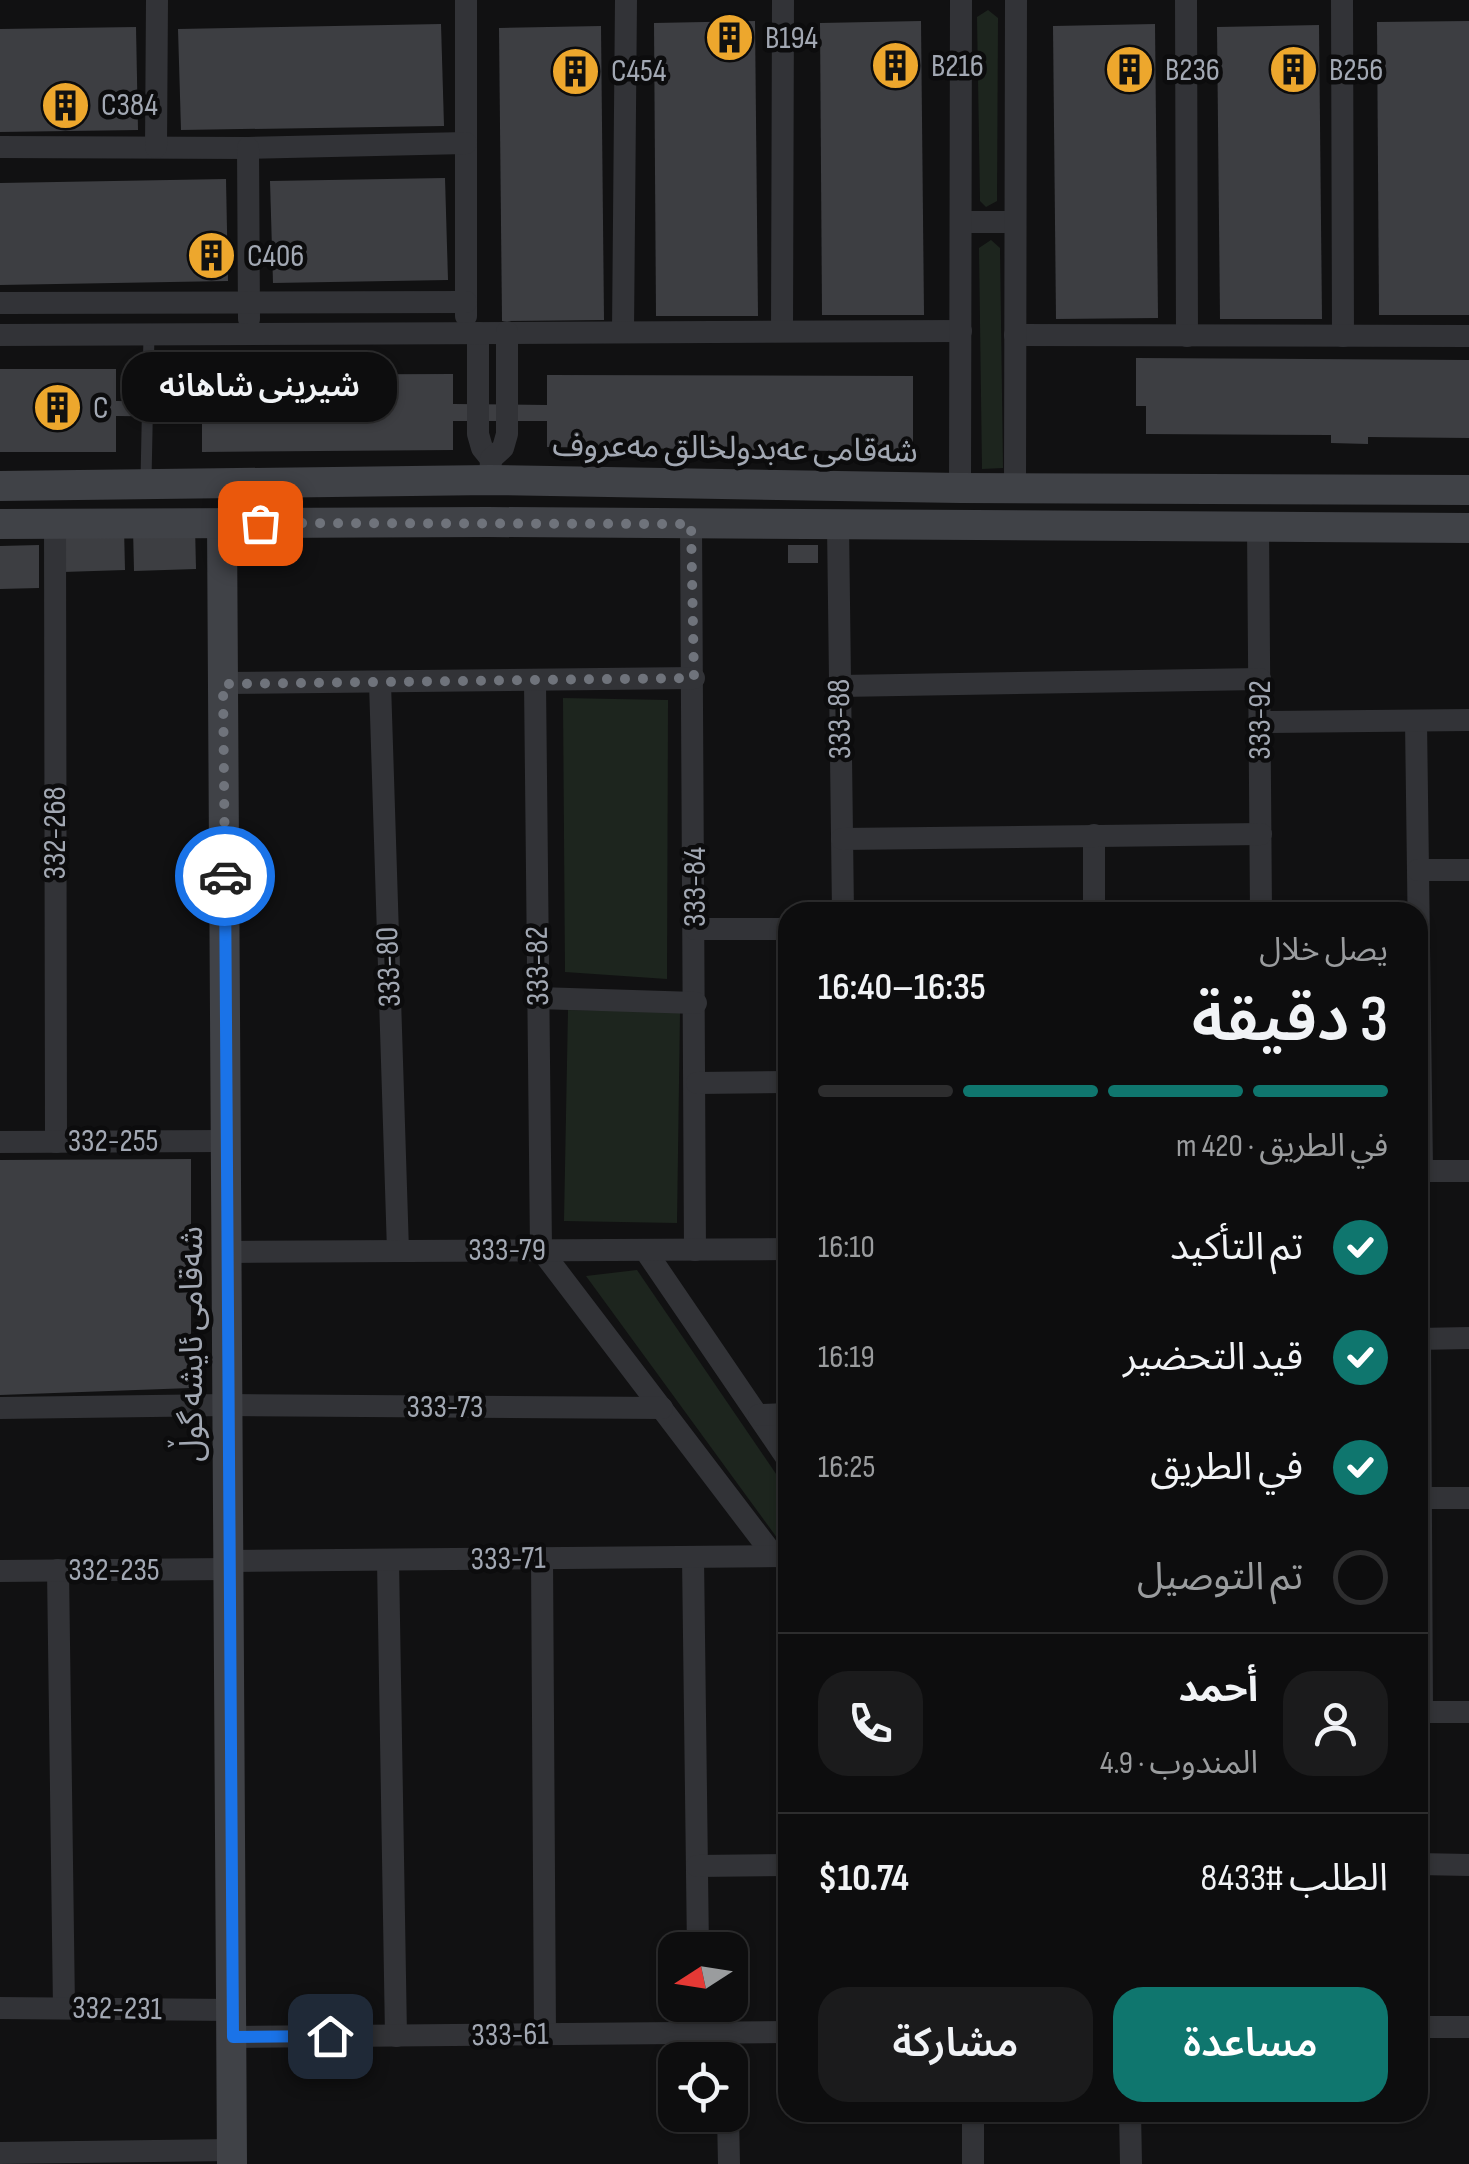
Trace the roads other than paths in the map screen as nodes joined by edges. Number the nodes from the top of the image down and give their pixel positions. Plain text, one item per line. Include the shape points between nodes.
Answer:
1 (157, 0) edge
2 (466, 0) edge
3 (626, 0) edge
4 (783, 0) edge
5 (961, 0) edge
6 (1016, 0) edge
7 (1186, 0) edge
8 (1342, 0) edge
9 (466, 143) junction
10 (0, 147) edge
11 (156, 148) junction
12 (248, 148) junction
13 (961, 222) junction
14 (1015, 222) junction
15 (466, 302) junction
16 (0, 303) edge
17 (248, 304) junction
18 (782, 330) junction
19 (960, 330) junction
20 (472, 332) junction
21 (507, 332) junction
22 (623, 332) junction
23 (150, 334) junction
24 (250, 334) junction
25 (0, 335) edge
26 (1015, 335) junction
27 (1187, 336) junction
28 (1343, 336) junction
29 (1469, 336) edge
30 (491, 469) junction
31 (146, 484) junction
32 (0, 486) edge
33 (960, 488) junction
34 (1015, 488) junction
35 (1469, 490) edge
36 (488, 522) junction
37 (222, 523) junction
38 (0, 524) edge
39 (55, 524) junction
40 (691, 524) junction
41 (838, 524) junction
42 (1258, 527) junction
43 (1469, 528) edge
44 (694, 678) junction
45 (1260, 679) junction
46 (535, 682) junction
47 (380, 683) junction
48 (223, 684) junction
49 (840, 686) junction
50 (1469, 720) edge
51 (1416, 721) junction
52 (1260, 722) junction
53 (1094, 834) junction
54 (1260, 834) junction
55 (842, 838) junction
56 (1418, 870) junction
57 (1469, 870) edge
58 (843, 902) edge
59 (1094, 902) edge
60 (1261, 902) edge
61 (1418, 902) edge
62 (695, 929) junction
63 (778, 929) edge
64 (538, 998) junction
65 (696, 1003) junction
66 (696, 1082) junction
67 (778, 1082) edge
68 (226, 1140) junction
69 (0, 1142) edge
70 (56, 1142) junction
71 (1428, 1170) edge
72 (1469, 1171) edge
73 (778, 1249) edge
74 (541, 1250) junction
75 (645, 1250) junction
76 (695, 1250) junction
77 (398, 1251) junction
78 (227, 1252) junction
79 (1469, 1338) edge
80 (1428, 1339) edge
81 (228, 1405) junction
82 (0, 1408) edge
83 (662, 1408) junction
84 (778, 1414) edge
85 (759, 1415) junction
86 (778, 1444) edge
87 (1428, 1498) edge
88 (1469, 1498) edge
89 (778, 1552) edge
90 (778, 1556) edge
91 (692, 1557) junction
92 (542, 1558) junction
93 (388, 1560) junction
94 (228, 1566) junction
95 (58, 1570) junction
96 (0, 1571) edge
97 (1428, 1712) edge
98 (1469, 1712) edge
99 (1428, 1864) edge
100 (778, 1865) edge
101 (1469, 1865) edge
102 (697, 1866) junction
103 (698, 1932) edge
104 (0, 2008) edge
105 (64, 2008) junction
106 (699, 2022) edge
107 (233, 2024) junction
108 (1428, 2027) edge
109 (1469, 2027) edge
110 (778, 2032) edge
111 (699, 2033) junction
112 (727, 2033) junction
113 (545, 2034) junction
114 (396, 2036) junction
115 (727, 2042) edge
116 (973, 2122) edge
117 (1130, 2122) edge
118 (728, 2132) edge
119 (0, 2153) edge
120 (232, 2157) edge
121 (62, 2158) edge
122 (729, 2164) edge
123 (973, 2164) edge
124 (1131, 2164) edge

1 - 11 street
2 - 9 street
3 - 22 street
4 - 18 street
5 - 13 street
6 - 14 street
7 - 27 street
8 - 28 street
9 - 12 street
9 - 15 street
10 - 11 street
11 - 12 street
12 - 17 street
13 - 14 street
13 - 19 street
14 - 26 street
15 - 17 street
15 - 20 street
16 - 17 street
17 - 24 street
18 - 19 street
18 - 22 street
19 - 33 street
20 - 21 street
20 - 24 street
20 - 30 street via 478,434
21 - 22 street
21 - 30 street via 508,434
23 - 24 street
23 - 25 street
23 - 31 lane
26 - 27 street
26 - 34 street
27 - 28 street
28 - 29 street
30 - 31 main road, شەقامی عەبدولخالق مەعروف
30 - 33 main road, شەقامی عەبدولخالق مەعروف
30 - 36 main road
31 - 32 main road, شەقامی عەبدولخالق مەعروف
33 - 34 main road, شەقامی عەبدولخالق مەعروف
34 - 35 main road, شەقامی عەبدولخالق مەعروف
36 - 37 main road
36 - 40 main road
37 - 39 main road
37 - 48 main road, شەقامی ئایشە گوڵ
38 - 39 main road
39 - 70 street, 332-268
40 - 41 main road
40 - 44 street, 333-84
41 - 42 main road
41 - 49 street, 333-88
42 - 43 main road
42 - 45 street, 333-92
44 - 46 street
44 - 62 street, 333-84
45 - 49 street
45 - 52 street, 333-92
46 - 47 street
46 - 64 street, 333-82
47 - 48 street
47 - 77 street, 333-80
48 - 68 main road, شەقامی ئایشە گوڵ
49 - 55 street, 333-88
50 - 51 street
51 - 52 street
51 - 56 street
52 - 54 street, 333-92
53 - 54 street
53 - 55 street
53 - 59 street
54 - 60 street, 333-92
55 - 58 street, 333-88
56 - 57 street
56 - 61 street
62 - 63 street
62 - 65 street, 333-84
64 - 65 street
64 - 74 street, 333-82
65 - 66 street, 333-84
66 - 67 street
66 - 76 street, 333-84
68 - 70 street, 332-255
68 - 78 main road, شەقامی ئایشە گوڵ
69 - 70 street, 332-255
71 - 72 street
73 - 76 street, 333-79
74 - 75 street, 333-79
74 - 77 street, 333-79
74 - 83 street
75 - 76 street, 333-79
75 - 85 street
77 - 78 street, 333-79
78 - 81 main road, شەقامی ئایشە گوڵ
79 - 80 street
81 - 82 street, 333-73
81 - 83 street, 333-73
81 - 94 main road, شەقامی ئایشە گوڵ
83 - 89 street
84 - 85 street
85 - 86 street
87 - 88 street
90 - 91 street, 333-71
91 - 92 street, 333-71
91 - 102 street
92 - 93 street, 333-71
92 - 113 street
93 - 94 street, 333-71
93 - 114 street
94 - 95 street, 332-235
94 - 107 main road, شەقامی ئایشە گوڵ
95 - 96 street, 332-235
95 - 105 street
97 - 98 street
99 - 101 street
100 - 102 street
102 - 103 street
104 - 105 street, 332-231
105 - 107 street, 332-231
106 - 111 street
107 - 114 street, 333-61
107 - 120 main road, شەقامی ئایشە گوڵ
108 - 109 street
110 - 112 street, 333-61
111 - 112 street, 333-61
111 - 113 street, 333-61
112 - 115 street
113 - 114 street, 333-61
116 - 123 street
117 - 124 street
118 - 122 street
119 - 121 street
120 - 121 street

